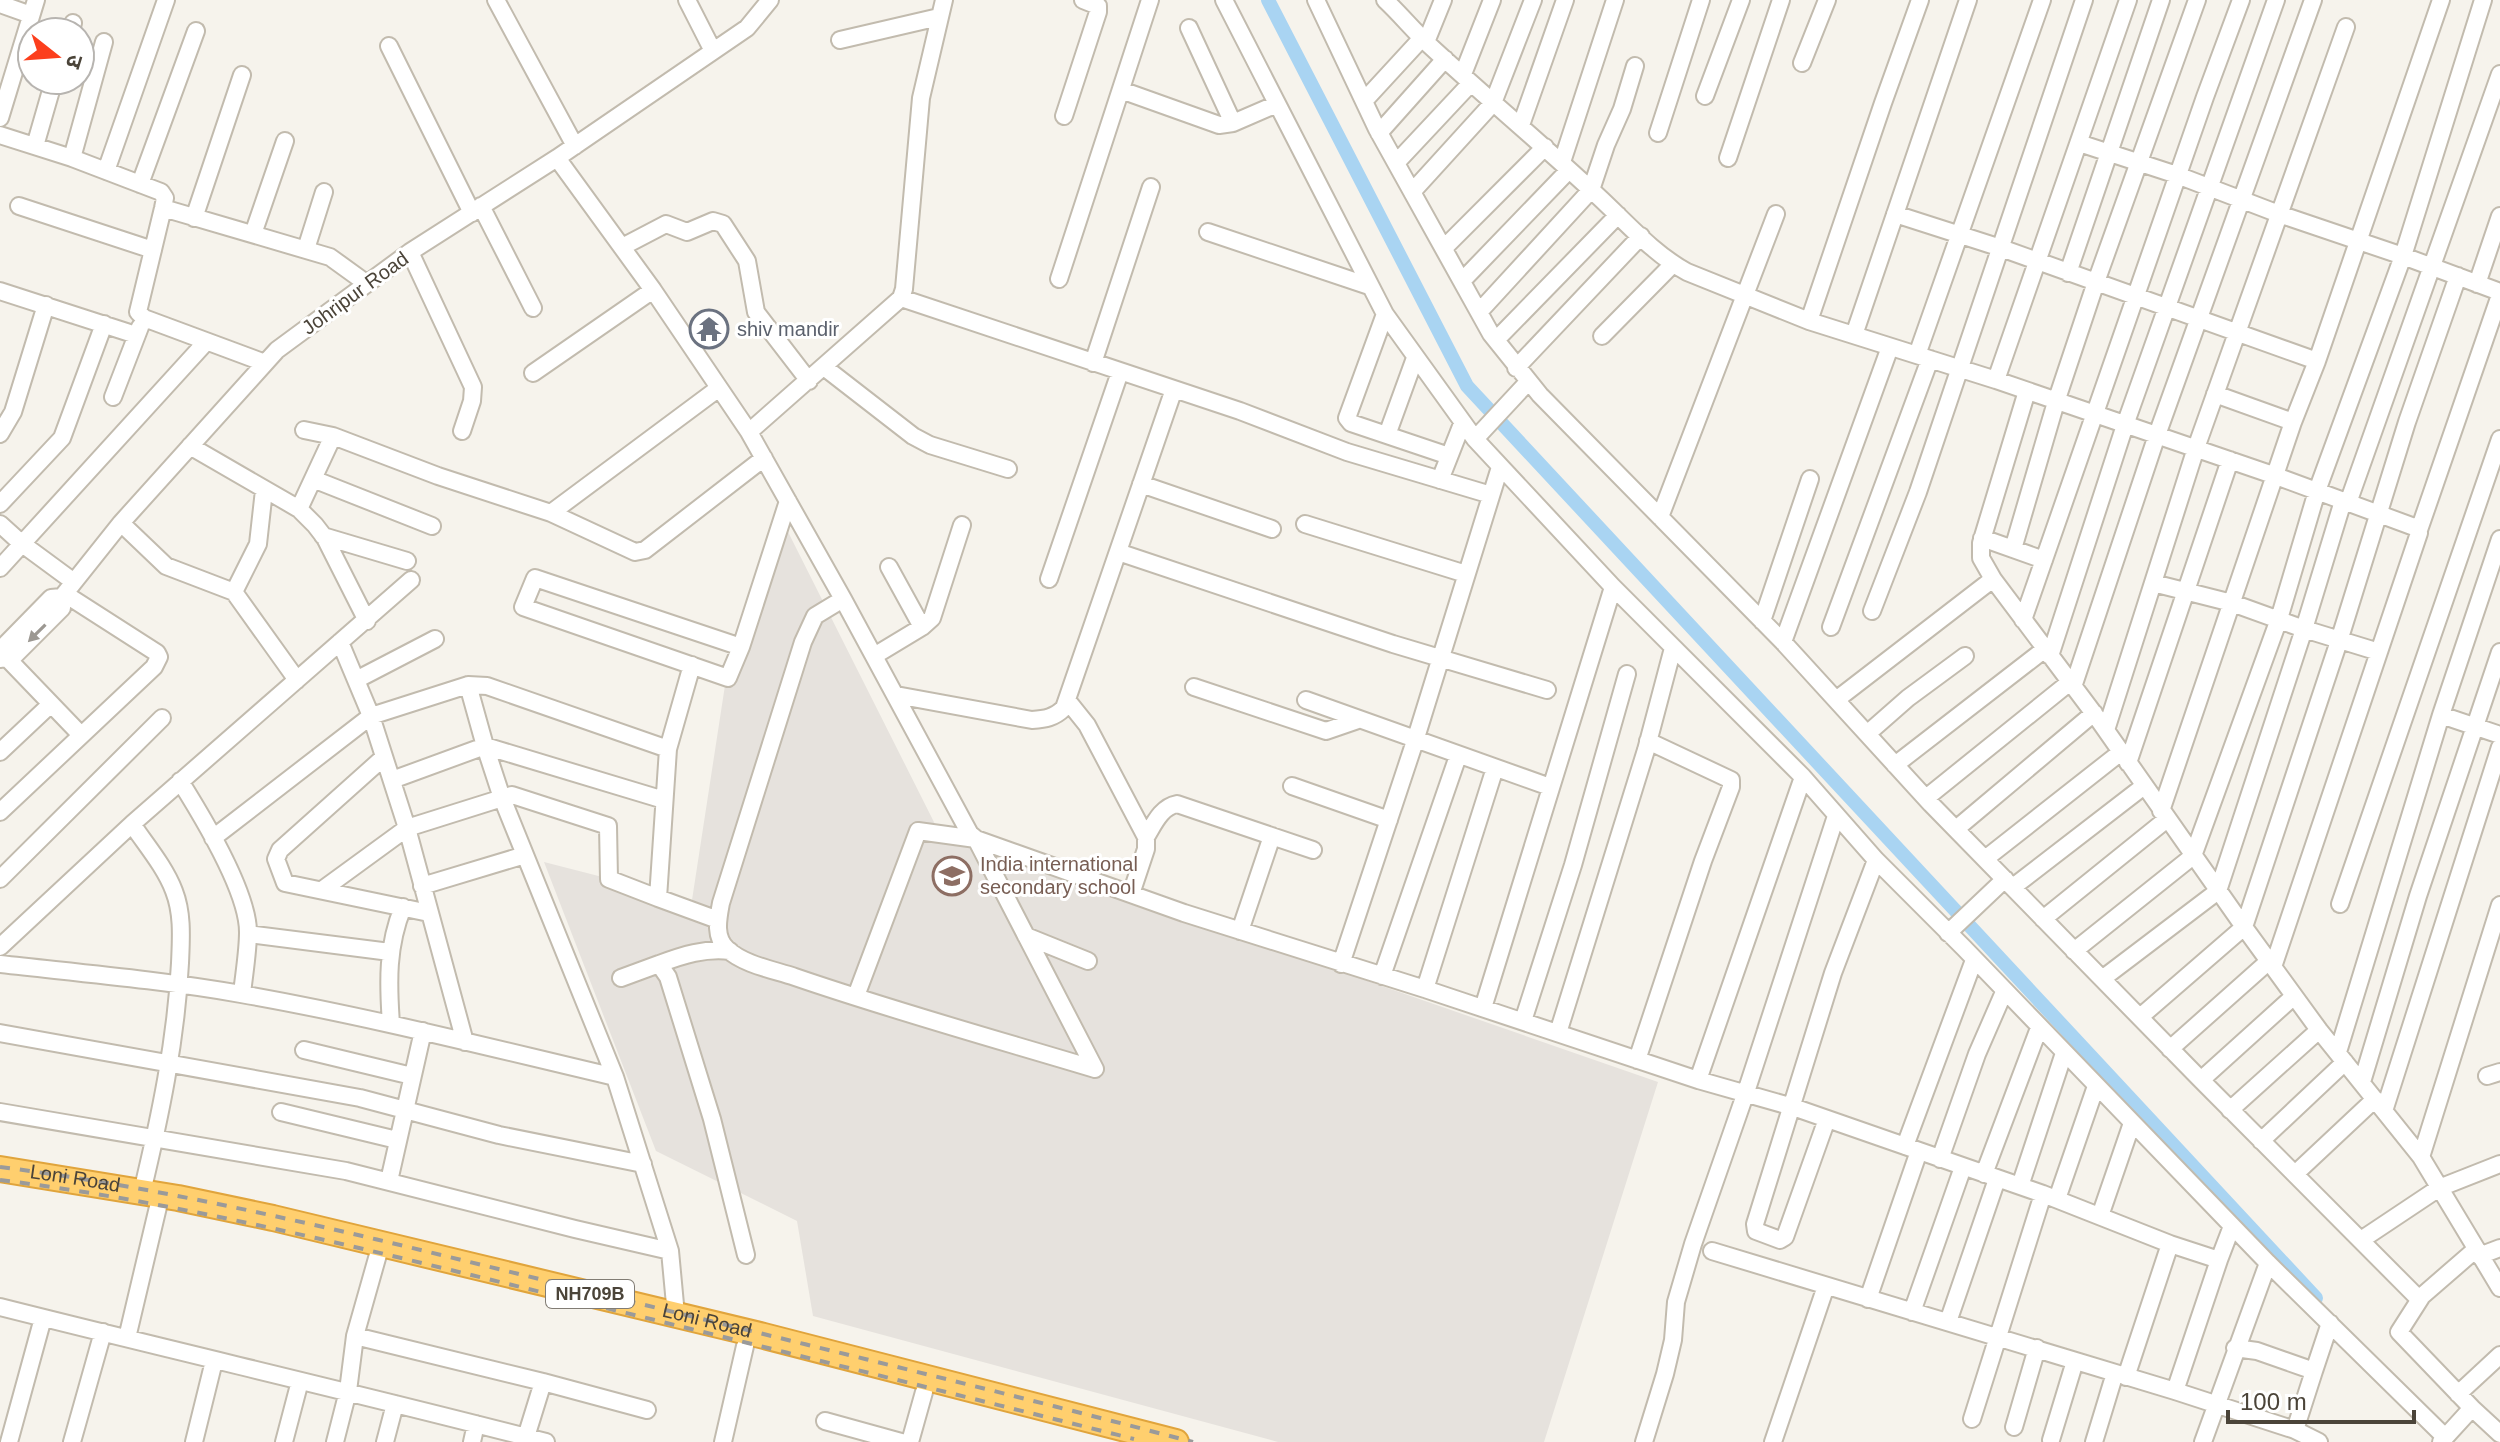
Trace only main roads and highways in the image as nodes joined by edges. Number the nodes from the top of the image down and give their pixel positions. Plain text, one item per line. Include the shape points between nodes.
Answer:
1 (0, 1169) edge
2 (0, 1183) edge
3 (150, 1199) junction
4 (378, 1251) junction
5 (1117, 1442) edge
6 (1176, 1442) edge

1 - 3 highway, Loni Road / NH709B
2 - 3 highway, Loni Road / NH709B
3 - 4 highway, Loni Road / NH709B
4 - 5 highway, Loni Road / NH709B
4 - 6 highway, Loni Road / NH709B via 676,1315

